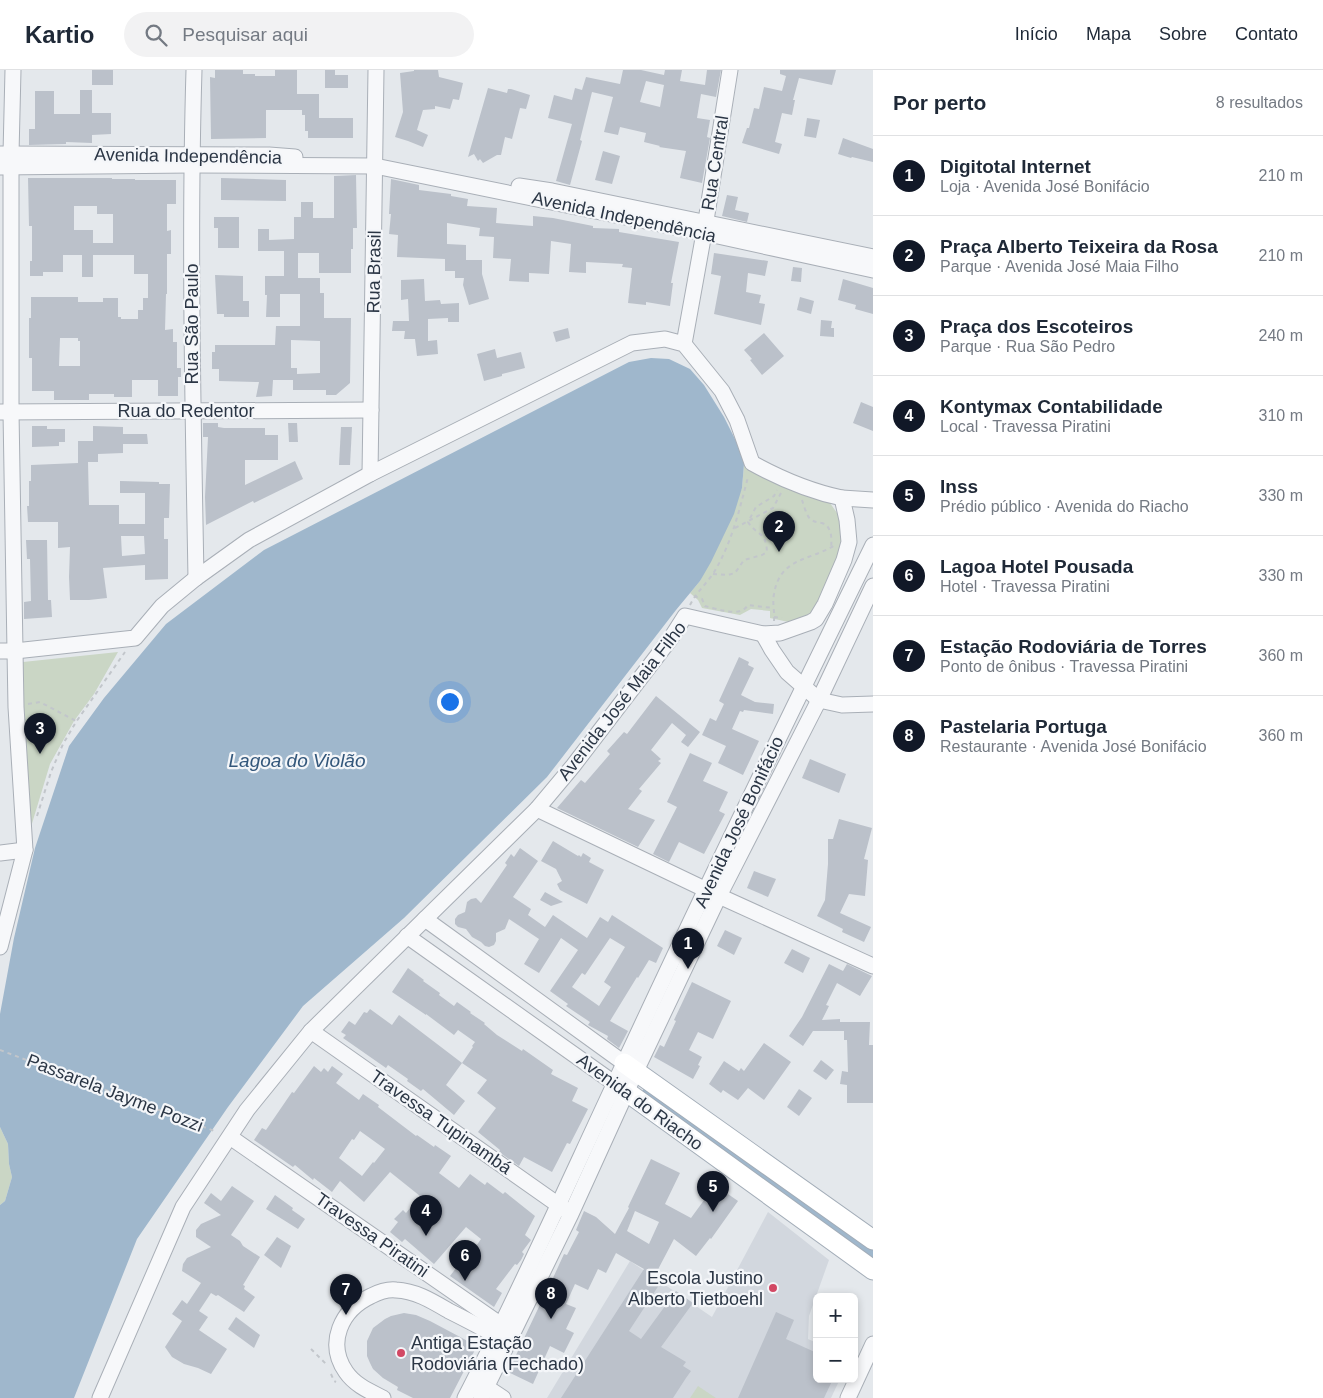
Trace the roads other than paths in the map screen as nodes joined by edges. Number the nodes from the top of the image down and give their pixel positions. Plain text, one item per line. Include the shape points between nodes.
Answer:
1 (13, 70) edge
2 (194, 70) edge
3 (376, 70) edge
4 (730, 70) edge
5 (191, 160) junction
6 (6, 161) edge
7 (376, 166) junction
8 (705, 228) junction
9 (830, 254) junction
10 (873, 257) edge
11 (873, 270) edge
12 (684, 344) junction
13 (193, 410) junction
14 (371, 410) junction
15 (6, 412) edge
16 (370, 474) junction
17 (842, 498) junction
18 (873, 500) edge
19 (873, 544) edge
20 (196, 578) junction
21 (873, 586) edge
22 (763, 634) junction
23 (7, 651) edge
24 (803, 687) junction
25 (819, 700) junction
26 (873, 704) edge
27 (537, 809) junction
28 (25, 850) junction
29 (0, 853) edge
30 (713, 892) junction
31 (425, 919) junction
32 (407, 936) junction
33 (0, 947) edge
34 (873, 966) edge
35 (311, 1030) junction
36 (630, 1067) junction
37 (621, 1088) junction
38 (230, 1137) junction
39 (565, 1210) junction
40 (873, 1240) edge
41 (873, 1270) edge
42 (505, 1334) junction
43 (873, 1344) edge
44 (481, 1388) edge
45 (100, 1398) edge
46 (383, 1398) edge
47 (465, 1398) edge
48 (503, 1398) edge
49 (848, 1398) edge

1 - 6 street
2 - 5 street, Rua São Paulo
3 - 7 street, Rua Brasil
4 - 8 street, Rua Central
5 - 6 street, Avenida Independência
5 - 7 street, Avenida Independência via 269,160
5 - 13 street, Rua São Paulo
6 - 15 street
7 - 8 street, Avenida Independência via 551,196
7 - 14 street, Rua Brasil
8 - 9 street, Avenida Independência
8 - 12 street, Rua Central
9 - 10 street, Avenida Independência
9 - 11 street, Avenida Independência
12 - 16 street via 665,338 632,343
12 - 17 street via 722,391 737,420 752,463 796,485
13 - 14 street, Rua do Redentor
13 - 15 street, Rua do Redentor
13 - 20 street, Rua São Paulo
14 - 16 street, Rua Brasil
15 - 23 street
16 - 20 street via 250,540
17 - 18 street
17 - 22 street, Avenida José Maia Filho via 849,542 825,604 811,622 780,634
19 - 24 street, Avenida José Bonifácio
20 - 23 street via 162,606 135,638
21 - 25 street, Avenida José Bonifácio
22 - 24 street via 787,672
22 - 27 street, Avenida José Maia Filho via 686,616
23 - 28 street via 16,707
24 - 25 street
24 - 30 street, Avenida José Bonifácio
25 - 26 street via 842,705
25 - 30 street, Avenida José Bonifácio
27 - 30 street
27 - 31 street, Avenida José Maia Filho
28 - 29 street
28 - 33 street
30 - 34 street
30 - 36 street, Avenida José Bonifácio
31 - 32 street, Avenida José Maia Filho
31 - 36 street, Avenida do Riacho
32 - 35 street, Avenida José Maia Filho
32 - 37 street, Avenida do Riacho
35 - 38 street, Avenida José Maia Filho
35 - 39 street, Travessa Tupinambá
36 - 37 street, Avenida José Bonifácio
36 - 40 main road, Avenida do Riacho
37 - 39 street, Avenida José Bonifácio
37 - 41 main road, Avenida do Riacho
38 - 42 street, Travessa Piratini
38 - 45 street, Avenida José Maia Filho via 183,1207
39 - 42 street, Avenida José Bonifácio
42 - 44 street, Avenida José Bonifácio
42 - 46 street via 419,1294 386,1290 364,1299 346,1315 337,1337 337,1349 343,1366 359,1386
43 - 49 street
44 - 47 street, Avenida José Bonifácio
44 - 48 street

